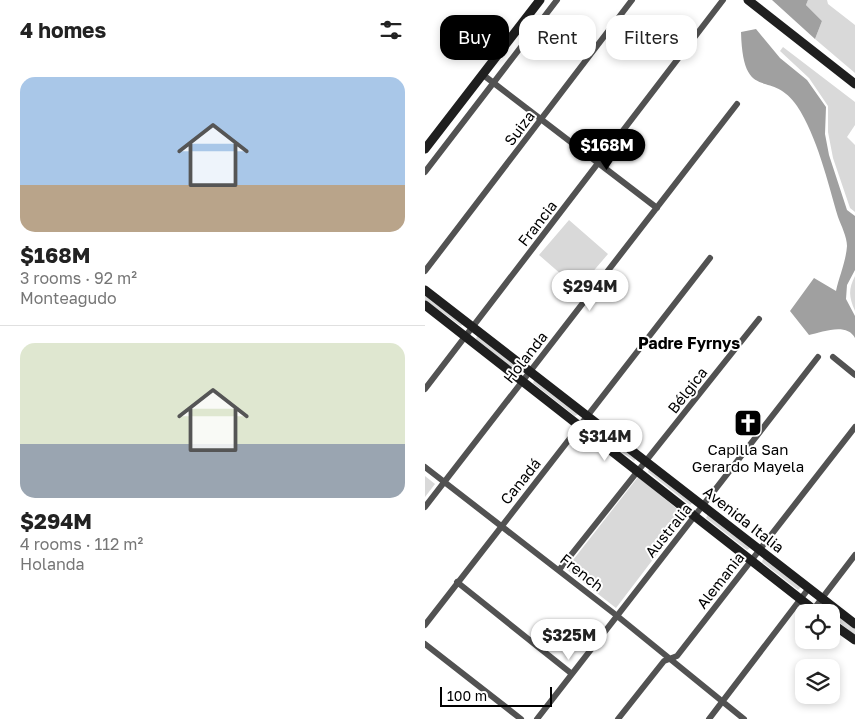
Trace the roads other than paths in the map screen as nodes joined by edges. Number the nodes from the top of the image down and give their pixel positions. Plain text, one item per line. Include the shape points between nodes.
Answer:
1 (540, 0) edge
2 (557, 0) edge
3 (632, 0) edge
4 (723, 0) edge
5 (749, 0) edge
6 (482, 74) junction
7 (493, 82) junction
8 (855, 84) edge
9 (737, 104) dead end
10 (541, 119) junction
11 (425, 149) edge
12 (599, 163) junction
13 (425, 172) edge
14 (657, 208) junction
15 (710, 258) dead end
16 (425, 271) edge
17 (425, 290) edge
18 (425, 305) edge
19 (759, 318) dead end
20 (473, 328) junction
21 (466, 337) junction
22 (819, 357) dead end
23 (833, 357) dead end
24 (530, 371) junction
25 (855, 374) edge
26 (523, 381) junction
27 (425, 389) edge
28 (588, 416) junction
29 (580, 426) junction
30 (855, 428) edge
31 (646, 461) junction
32 (425, 468) edge
33 (637, 472) junction
34 (444, 483) junction
35 (704, 505) junction
36 (425, 507) edge
37 (693, 516) junction
38 (500, 526) junction
39 (761, 548) junction
40 (855, 555) edge
41 (751, 561) junction
42 (559, 570) junction
43 (457, 582) junction
44 (809, 588) junction
45 (823, 598) junction
46 (800, 599) junction
47 (806, 604) edge
48 (819, 604) edge
49 (616, 615) junction
50 (855, 624) edge
51 (425, 625) edge
52 (840, 629) edge
53 (855, 640) edge
54 (425, 644) edge
55 (671, 658) junction
56 (572, 674) junction
57 (722, 701) junction
58 (521, 719) edge
59 (537, 719) edge
60 (618, 719) edge
61 (709, 719) edge
62 (744, 719) edge

1 - 6 main road
2 - 7 street
3 - 10 street, Suiza
4 - 12 street, Francia
5 - 8 main road
6 - 7 street
6 - 11 main road
7 - 10 street
7 - 13 street
9 - 14 street, Holanda
10 - 12 street
10 - 16 street, Suiza
12 - 14 street
12 - 20 street, Francia
14 - 24 street, Holanda
15 - 28 street, Canadá
17 - 20 main road, Avenida Italia
18 - 21 main road, Avenida Italia
19 - 31 street, Bélgica
20 - 21 street, Francia
20 - 24 main road, Avenida Italia
21 - 26 main road, Avenida Italia
21 - 27 street, Francia
22 - 35 street, Australia
23 - 25 street
24 - 26 street, Holanda
24 - 28 main road, Avenida Italia
26 - 29 main road, Avenida Italia
26 - 34 street, Holanda
28 - 29 street, Canadá
28 - 31 main road, Avenida Italia
29 - 33 main road, Avenida Italia
29 - 38 street, Canadá
30 - 39 street, Alemania
31 - 33 street, Bélgica
31 - 35 main road, Avenida Italia
32 - 34 street, French
33 - 37 main road, Avenida Italia
33 - 42 street, Bélgica
34 - 36 street, Holanda
34 - 38 street, French
35 - 37 street, Australia
35 - 39 main road, Avenida Italia
37 - 41 main road, Avenida Italia
37 - 49 street, Australia
38 - 42 street, French
38 - 43 street, Canadá
39 - 41 street, Alemania
39 - 44 main road, Avenida Italia
40 - 45 street
41 - 46 main road, Avenida Italia
41 - 55 street, Alemania via 677,656
42 - 49 street, French
43 - 51 street, Canadá
43 - 56 street
44 - 45 main road, Avenida Italia
44 - 46 street
45 - 48 street
45 - 50 main road, Avenida Italia
46 - 47 main road, Avenida Italia
46 - 57 street
49 - 55 street, French
49 - 56 street, Australia
52 - 53 main road
54 - 58 street
55 - 57 street, French
55 - 60 street, Alemania via 664,661
56 - 59 street, Australia
57 - 61 street
57 - 62 street, French

